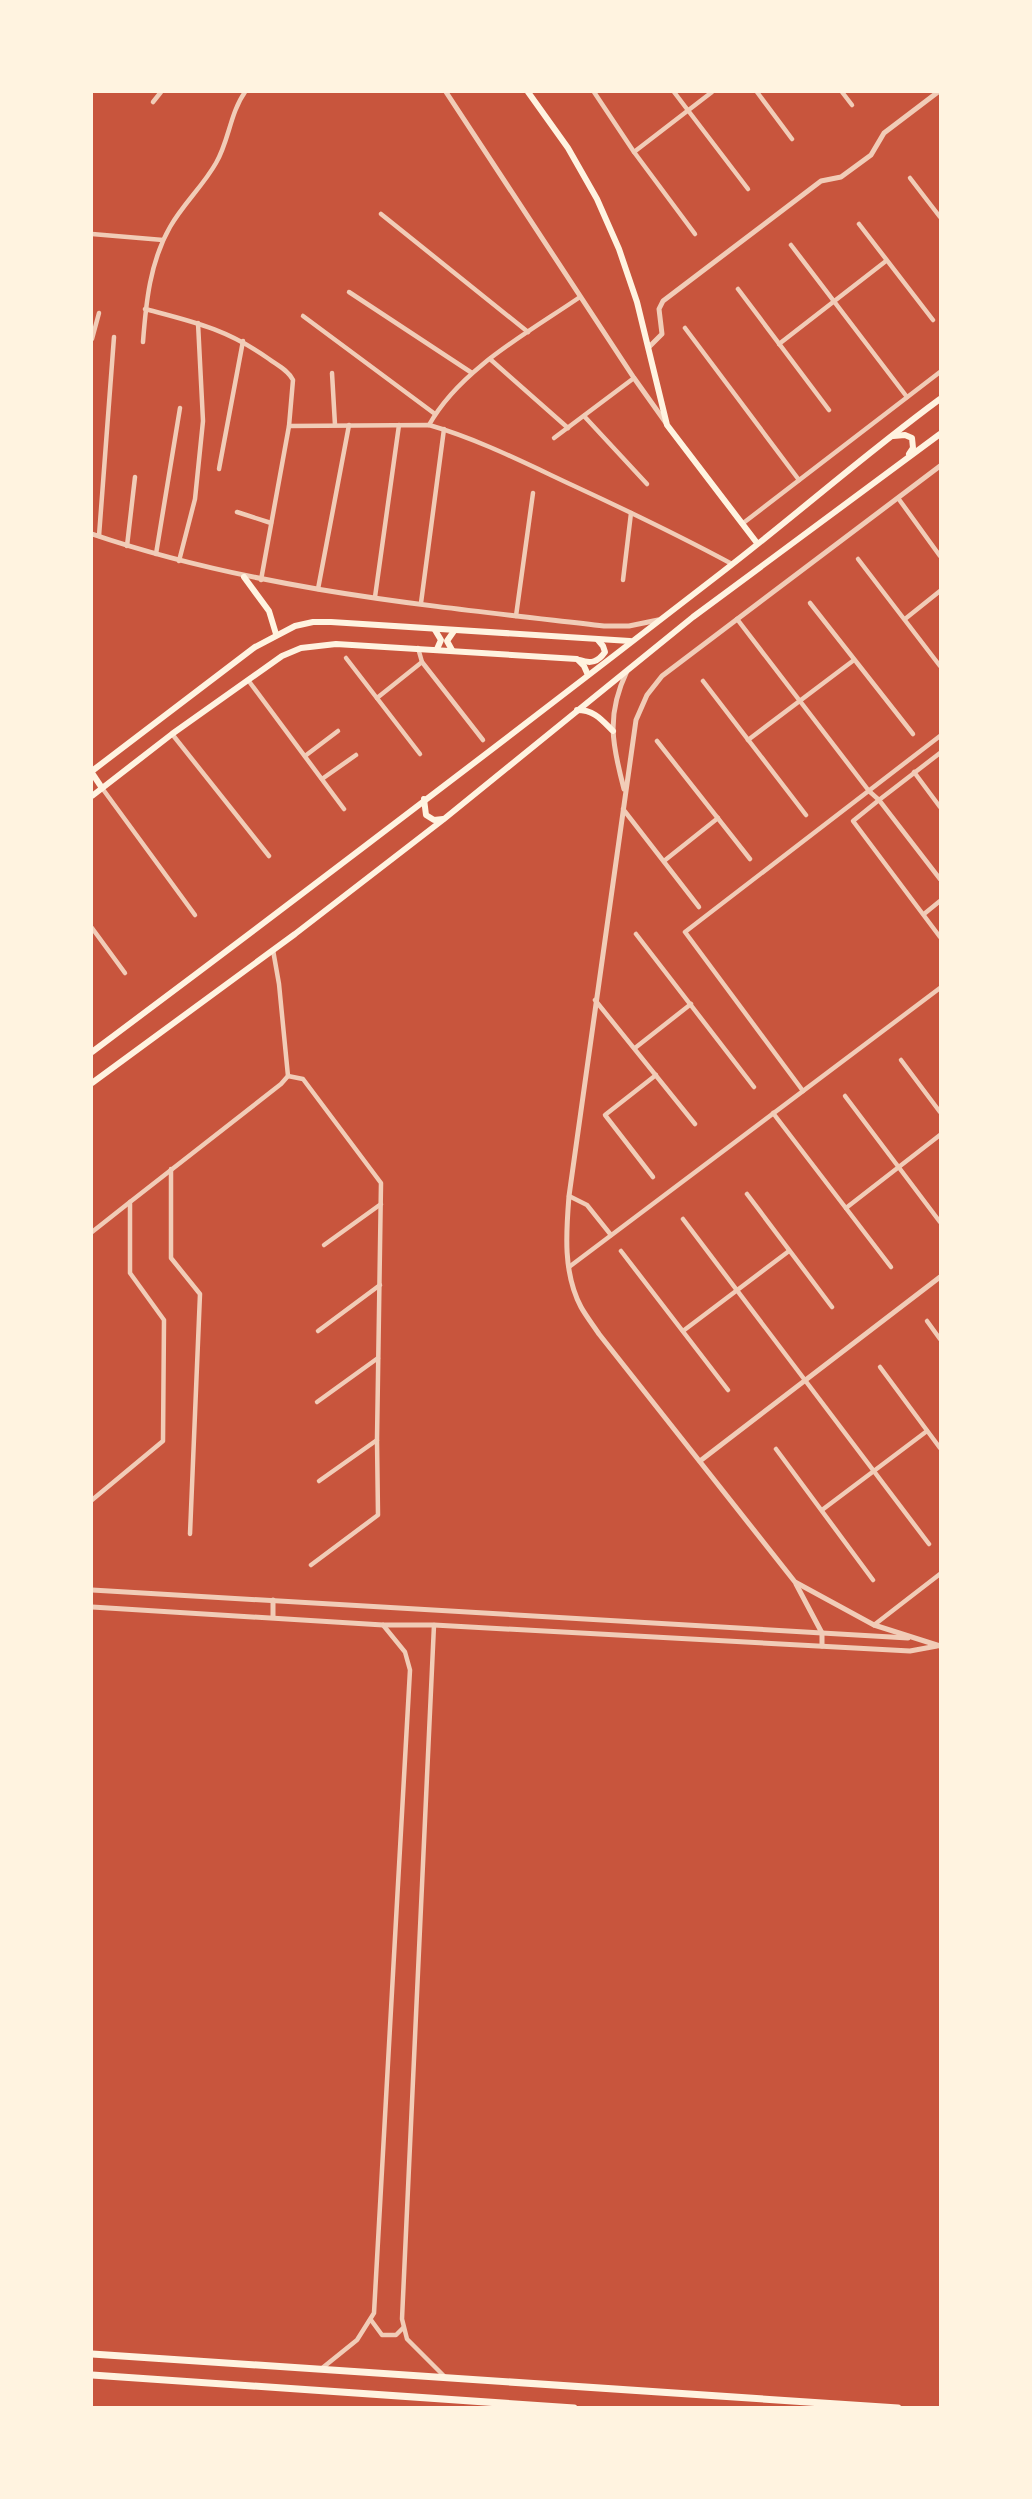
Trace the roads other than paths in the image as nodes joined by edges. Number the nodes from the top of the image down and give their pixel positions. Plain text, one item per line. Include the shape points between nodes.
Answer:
1 (161, 92) edge
2 (245, 92) edge
3 (446, 92) edge
4 (528, 92) edge
5 (594, 92) edge
6 (674, 92) edge
7 (712, 92) edge
8 (757, 92) edge
9 (842, 92) edge
10 (938, 92) edge
11 (153, 102) dead end
12 (852, 105) dead end
13 (687, 110) junction
14 (792, 139) dead end
15 (634, 152) junction
16 (910, 178) dead end
17 (748, 189) dead end
18 (381, 214) dead end
19 (940, 217) edge
20 (858, 224) dead end
21 (92, 234) edge
22 (695, 234) dead end
23 (163, 240) junction
24 (791, 245) dead end
25 (886, 261) junction
26 (738, 289) dead end
27 (349, 292) dead end
28 (580, 297) junction
29 (834, 301) junction
30 (145, 309) junction
31 (99, 313) dead end
32 (303, 316) dead end
33 (933, 320) dead end
34 (198, 323) junction
35 (685, 328) dead end
36 (528, 332) junction
37 (114, 337) dead end
38 (92, 339) edge
39 (243, 341) junction
40 (143, 342) dead end
41 (779, 344) junction
42 (649, 347) junction
43 (490, 359) junction
44 (940, 372) edge
45 (332, 373) dead end
46 (472, 373) junction
47 (634, 378) junction
48 (907, 397) junction
49 (940, 399) edge
50 (180, 408) dead end
51 (829, 410) dead end
52 (435, 414) junction
53 (584, 416) junction
54 (335, 425) junction
55 (349, 425) junction
56 (399, 425) junction
57 (429, 425) junction
58 (667, 425) junction
59 (290, 426) junction
60 (568, 428) junction
61 (444, 429) junction
62 (940, 434) edge
63 (554, 438) dead end
64 (884, 441) junction
65 (901, 463) junction
66 (940, 466) edge
67 (219, 470) dead end
68 (135, 477) dead end
69 (799, 480) junction
70 (647, 483) dead end
71 (533, 493) dead end
72 (897, 498) junction
73 (237, 512) dead end
74 (631, 513) junction
75 (271, 523) junction
76 (742, 524) junction
77 (92, 534) edge
78 (99, 536) junction
79 (757, 543) junction
80 (127, 546) junction
81 (156, 554) junction
82 (940, 556) edge
83 (858, 559) dead end
84 (179, 561) junction
85 (732, 564) junction
86 (244, 577) junction
87 (261, 580) junction
88 (623, 580) dead end
89 (318, 589) junction
90 (940, 591) edge
91 (375, 597) junction
92 (421, 603) junction
93 (810, 603) dead end
94 (516, 616) junction
95 (737, 619) junction
96 (905, 619) junction
97 (658, 620) junction
98 (435, 630) junction
99 (454, 631) junction
100 (276, 634) junction
101 (597, 640) junction
102 (630, 641) junction
103 (418, 648) junction
104 (436, 649) junction
105 (452, 650) junction
106 (346, 657) dead end
107 (577, 659) junction
108 (854, 660) junction
109 (422, 662) junction
110 (940, 666) edge
111 (627, 669) junction
112 (588, 675) junction
113 (248, 680) junction
114 (703, 681) dead end
115 (377, 698) junction
116 (800, 701) junction
117 (576, 711) junction
118 (338, 731) dead end
119 (613, 731) junction
120 (913, 734) dead end
121 (172, 735) junction
122 (940, 736) edge
123 (483, 740) dead end
124 (748, 740) junction
125 (657, 741) dead end
126 (940, 753) edge
127 (420, 754) dead end
128 (356, 755) dead end
129 (305, 756) junction
130 (92, 772) edge
131 (914, 772) junction
132 (322, 779) junction
133 (102, 788) junction
134 (625, 791) junction
135 (869, 791) junction
136 (92, 795) edge
137 (424, 799) junction
138 (879, 800) junction
139 (940, 807) edge
140 (344, 809) dead end
141 (623, 809) junction
142 (806, 815) dead end
143 (718, 818) junction
144 (444, 819) junction
145 (269, 856) dead end
146 (750, 859) dead end
147 (664, 861) junction
148 (940, 879) edge
149 (940, 901) edge
150 (699, 906) dead end
151 (924, 914) junction
152 (195, 915) dead end
153 (92, 928) edge
154 (636, 934) dead end
155 (940, 937) edge
156 (273, 950) junction
157 (125, 973) dead end
158 (940, 988) edge
159 (595, 1000) junction
160 (690, 1004) junction
161 (635, 1048) junction
162 (92, 1052) edge
163 (901, 1060) dead end
164 (657, 1075) junction
165 (288, 1076) junction
166 (92, 1083) edge
167 (754, 1087) dead end
168 (803, 1091) junction
169 (845, 1096) dead end
170 (940, 1112) edge
171 (774, 1113) junction
172 (695, 1124) dead end
173 (940, 1134) edge
174 (899, 1167) junction
175 (171, 1169) junction
176 (653, 1177) dead end
177 (747, 1194) dead end
178 (569, 1196) junction
179 (130, 1202) junction
180 (381, 1204) junction
181 (846, 1208) junction
182 (683, 1219) dead end
183 (940, 1222) edge
184 (92, 1232) edge
185 (611, 1235) junction
186 (324, 1245) dead end
187 (621, 1251) dead end
188 (789, 1251) junction
189 (569, 1267) junction
190 (891, 1267) dead end
191 (940, 1277) edge
192 (380, 1285) junction
193 (737, 1290) junction
194 (832, 1307) dead end
195 (927, 1320) dead end
196 (318, 1331) dead end
197 (683, 1331) junction
198 (940, 1339) edge
199 (378, 1358) junction
200 (880, 1367) dead end
201 (805, 1378) junction
202 (728, 1390) dead end
203 (317, 1402) dead end
204 (927, 1431) junction
205 (377, 1440) junction
206 (940, 1448) edge
207 (776, 1449) dead end
208 (700, 1461) junction
209 (874, 1471) junction
210 (319, 1480) dead end
211 (93, 1496) edge
212 (822, 1510) junction
213 (190, 1534) dead end
214 (929, 1544) dead end
215 (311, 1565) dead end
216 (940, 1574) edge
217 (873, 1580) dead end
218 (795, 1582) junction
219 (92, 1590) edge
220 (273, 1600) junction
221 (92, 1607) edge
222 (273, 1617) junction
223 (383, 1624) junction
224 (434, 1625) junction
225 (874, 1625) junction
226 (822, 1633) junction
227 (822, 1646) junction
228 (940, 1646) edge
229 (371, 2320) junction
230 (403, 2328) junction
231 (92, 2354) edge
232 (321, 2369) junction
233 (92, 2375) edge
234 (444, 2376) junction
235 (574, 2408) edge
236 (898, 2408) edge

1 - 11 street
2 - 23 street via 216,164
3 - 28 street
4 - 42 main road via 568,148 597,199 619,249
5 - 15 street
6 - 13 street
7 - 13 street
8 - 14 street
9 - 12 street
10 - 42 street via 884,133 871,155 842,177 822,182 663,301 659,309 662,334
13 - 15 street
13 - 17 street
15 - 22 street
16 - 19 street
18 - 36 street
20 - 25 street
21 - 23 street
23 - 30 street via 155,256
24 - 29 street
25 - 29 street
25 - 33 street
26 - 41 street
27 - 46 street
28 - 36 street
28 - 47 street
29 - 41 street
29 - 48 street
30 - 34 street
30 - 40 street
31 - 38 street
32 - 52 street
34 - 39 street
34 - 84 street via 203,421 195,499
35 - 69 street
36 - 43 street
37 - 78 street
39 - 59 street via 290,374 294,390
39 - 67 street
41 - 51 street
42 - 58 main road
43 - 46 street
43 - 60 street
44 - 48 street
45 - 54 street
46 - 52 street
47 - 53 street
47 - 58 street
48 - 69 street
49 - 64 main road
50 - 81 street
52 - 57 street
53 - 60 street
53 - 70 street
54 - 55 street
54 - 59 street
55 - 56 street
55 - 89 street
56 - 57 street
56 - 91 street
57 - 61 street
58 - 76 main road
59 - 75 street
60 - 63 street
61 - 74 street
61 - 92 street
62 - 65 main road
64 - 65 main road via 901,435 912,438 914,448
64 - 79 main road
65 - 111 main road
66 - 72 street
68 - 80 street
69 - 76 street
71 - 94 street
72 - 82 street
72 - 95 street
73 - 75 street
74 - 85 street
74 - 88 street
75 - 87 street
76 - 79 main road
77 - 78 street
78 - 80 street
79 - 85 main road
80 - 81 street
81 - 84 street
83 - 96 street
84 - 86 street
85 - 97 main road
86 - 87 street
86 - 100 main road via 269,611
87 - 89 street
89 - 91 street
90 - 96 street
91 - 92 street
92 - 94 street
93 - 108 street
94 - 97 street via 604,626
95 - 116 street
95 - 134 street via 662,676 646,695 636,720
96 - 110 street
97 - 102 main road
98 - 99 main road
98 - 100 main road via 313,622
98 - 104 main road via 441,640
99 - 101 main road
99 - 105 main road via 447,641
100 - 130 main road
101 - 102 main road
101 - 107 main road via 605,652 601,658 595,662
102 - 112 main road
103 - 104 main road
103 - 109 street
103 - 113 main road via 318,644 282,656
104 - 105 main road
105 - 107 main road
106 - 115 street
107 - 112 main road
108 - 116 street
108 - 120 street
109 - 115 street
109 - 123 street
111 - 117 main road
111 - 119 street via 616,694
112 - 137 main road
113 - 121 main road
113 - 129 street
114 - 124 street
115 - 127 street
116 - 124 street
116 - 135 street
117 - 119 main road via 595,713
117 - 144 main road
118 - 129 street
119 - 134 street via 614,752
121 - 133 main road
121 - 145 street
122 - 135 street
124 - 142 street
125 - 143 street
126 - 131 street
128 - 132 street
129 - 132 street
130 - 133 main road
131 - 138 street
131 - 139 street
132 - 140 street
133 - 136 main road
133 - 152 street
134 - 141 street
135 - 138 street
135 - 168 street via 685,932
137 - 144 main road via 426,815 434,820
137 - 162 main road
138 - 148 street
138 - 151 street via 853,821
141 - 147 street
141 - 159 street
143 - 146 street
143 - 147 street
144 - 156 main road
147 - 150 street
149 - 151 street
151 - 155 street
153 - 157 street
154 - 160 street
156 - 165 street
156 - 166 main road
158 - 168 street
159 - 161 street
159 - 178 street
160 - 161 street
160 - 167 street
161 - 164 street
163 - 170 street
164 - 172 street
164 - 176 street via 605,1115
165 - 175 street
165 - 180 street via 303,1079 381,1183
168 - 171 street
169 - 174 street
171 - 181 street
171 - 185 street
173 - 174 street
174 - 181 street
174 - 183 street
175 - 179 street
175 - 213 street via 171,1258 200,1294
177 - 188 street
178 - 185 street via 587,1205
178 - 189 street
179 - 184 street
179 - 211 street via 130,1273 164,1320 163,1441
180 - 186 street
180 - 192 street
181 - 190 street
182 - 193 street
185 - 189 street
187 - 197 street
188 - 193 street
188 - 194 street
189 - 208 street via 580,1306
191 - 201 street
192 - 196 street
192 - 199 street
193 - 197 street
193 - 201 street
195 - 198 street
197 - 202 street
199 - 203 street
199 - 205 street
200 - 204 street
201 - 208 street
201 - 209 street
204 - 206 street
204 - 209 street
205 - 210 street
205 - 215 street via 378,1515
207 - 212 street
208 - 218 street
209 - 212 street
209 - 214 street
212 - 217 street
216 - 225 street
218 - 225 street
218 - 226 street
219 - 220 street
220 - 222 street
220 - 226 street
221 - 222 street
222 - 223 street
223 - 224 street
223 - 229 street via 405,1652 410,1671
224 - 227 street
224 - 230 street
225 - 228 street
226 - 227 street
226 - 228 street via 909,1638
227 - 228 street via 910,1651
229 - 230 street via 382,2335 396,2335
229 - 232 street via 357,2340
230 - 234 street via 407,2339
231 - 232 main road
232 - 234 main road
233 - 235 main road
234 - 236 main road

